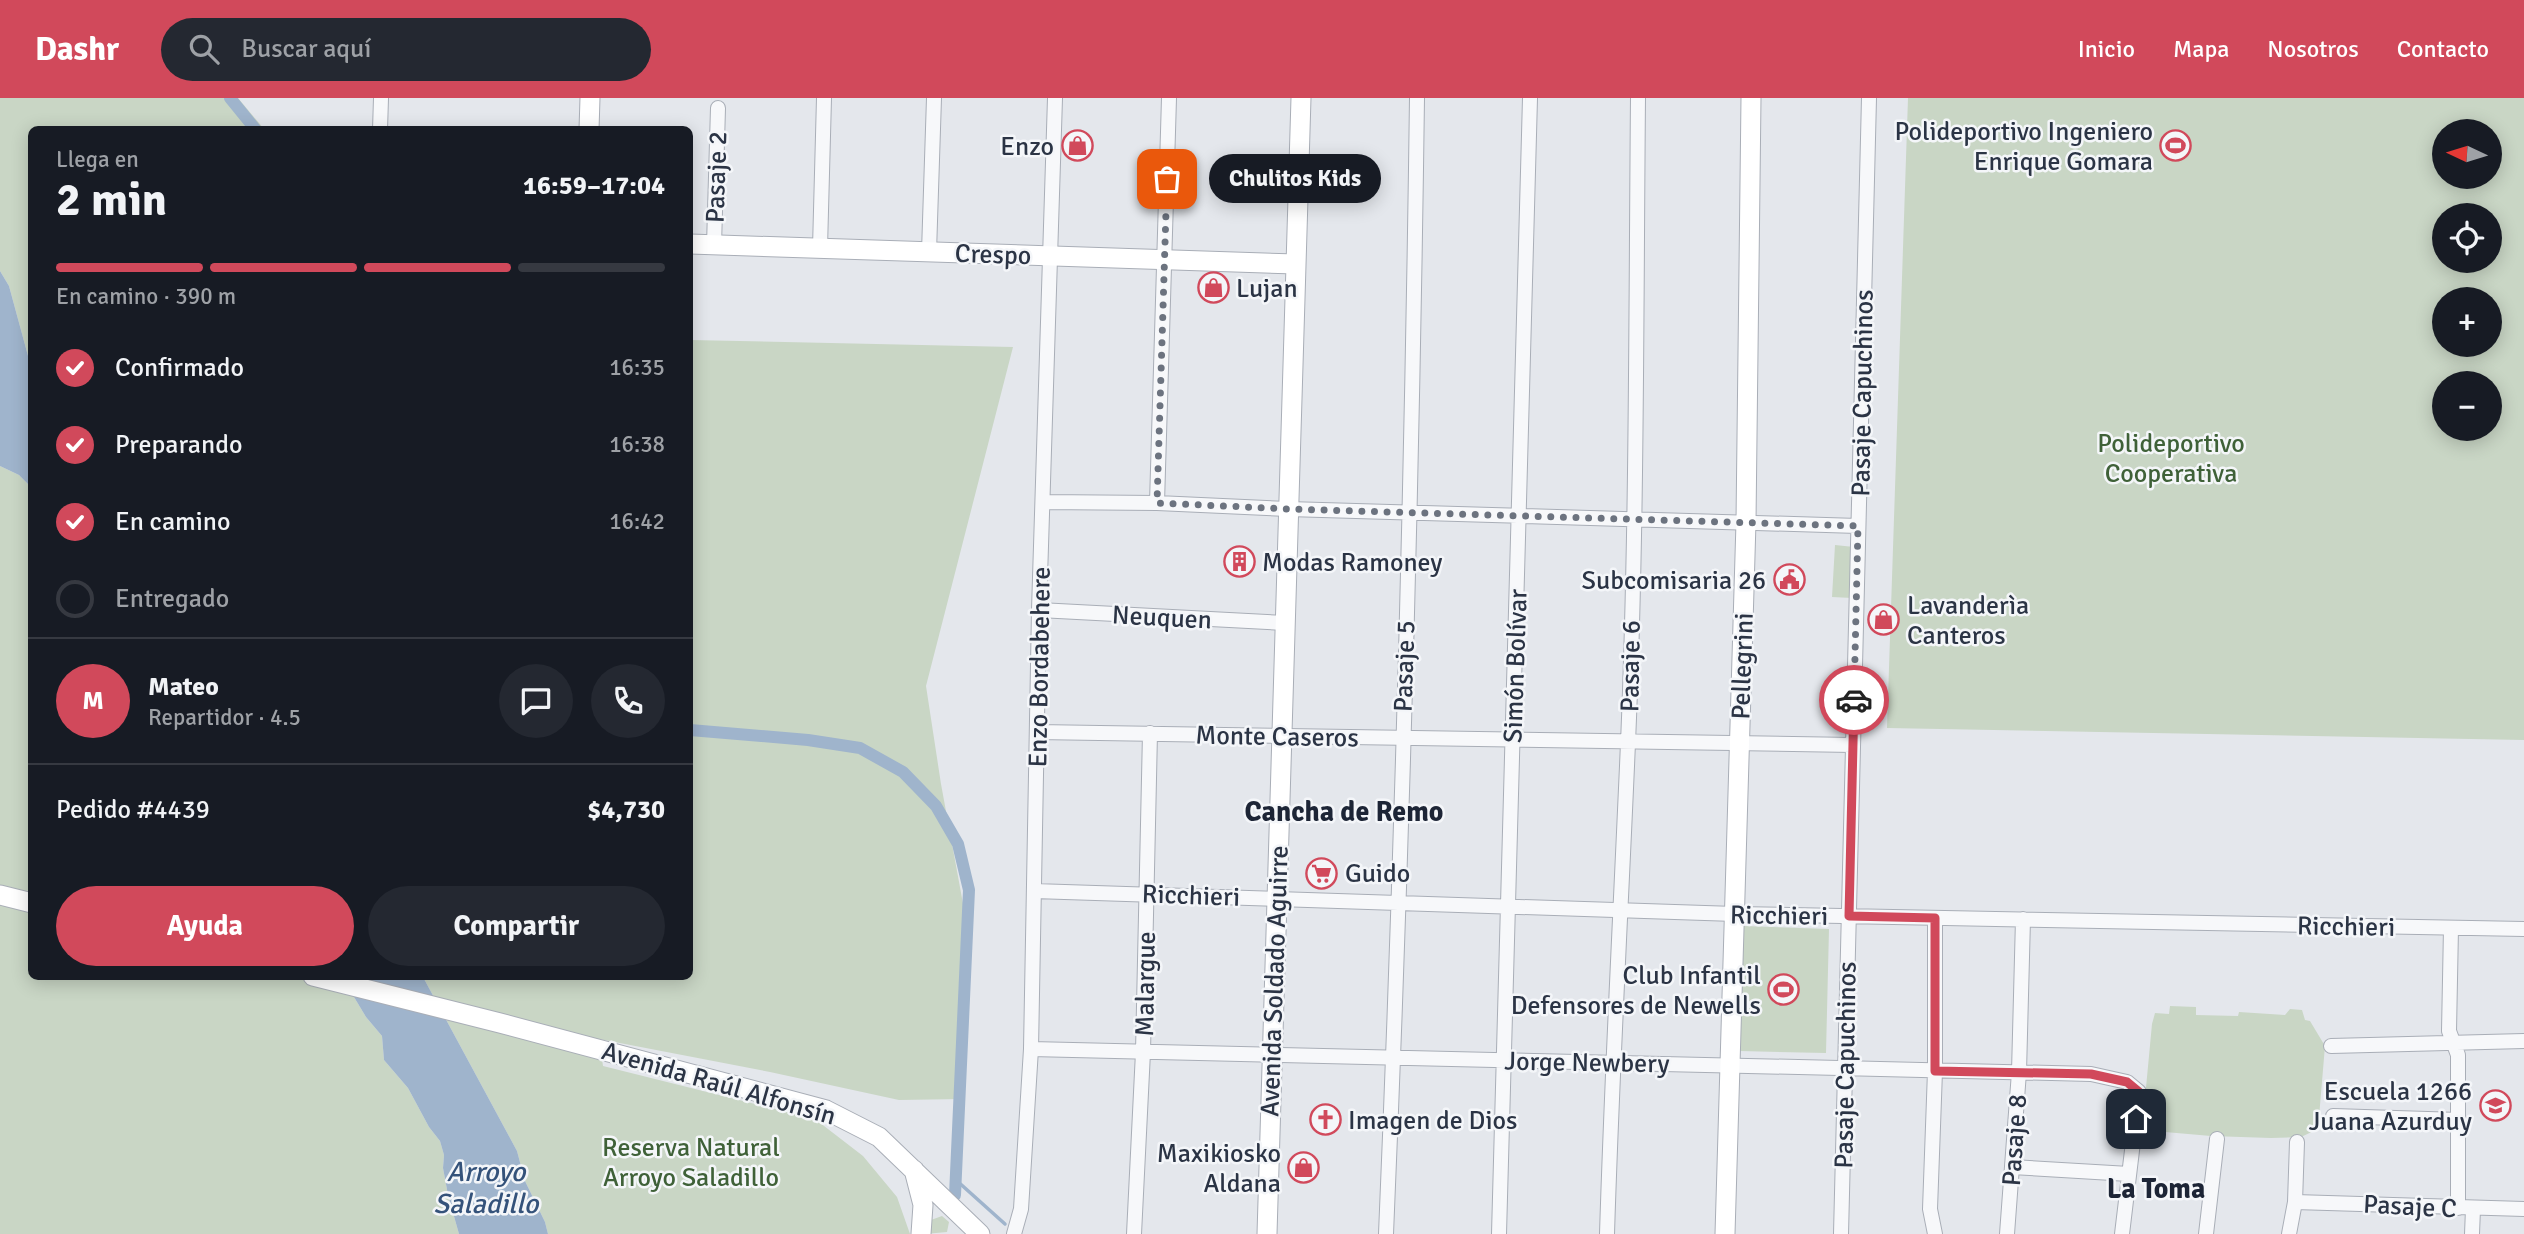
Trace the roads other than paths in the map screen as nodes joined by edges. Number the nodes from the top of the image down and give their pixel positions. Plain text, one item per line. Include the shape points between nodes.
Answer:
1 (381, 98) edge
2 (590, 98) edge
3 (824, 98) edge
4 (934, 98) edge
5 (1055, 98) edge
6 (1169, 98) edge
7 (1289, 98) edge
8 (1301, 98) edge
9 (1417, 98) edge
10 (1530, 98) edge
11 (1638, 98) edge
12 (1751, 98) edge
13 (1869, 98) edge
14 (718, 108) dead end
15 (380, 126) edge
16 (589, 126) edge
17 (693, 244) edge
18 (714, 245) junction
19 (820, 248) junction
20 (929, 252) junction
21 (1051, 256) junction
22 (1164, 260) junction
23 (1290, 264) junction
24 (1043, 502) junction
25 (1157, 503) junction
26 (1283, 509) junction
27 (1409, 513) junction
28 (1519, 516) junction
29 (1634, 519) junction
30 (1746, 522) junction
31 (1858, 526) junction
32 (1039, 610) junction
33 (1279, 623) junction
34 (1037, 732) junction
35 (1150, 733) junction
36 (1276, 737) junction
37 (1402, 739) junction
38 (1513, 740) junction
39 (1628, 742) junction
40 (1740, 743) junction
41 (1853, 745) junction
42 (1034, 891) junction
43 (1146, 894) junction
44 (0, 895) edge
45 (1271, 898) junction
46 (28, 902) edge
47 (1398, 902) junction
48 (1508, 906) junction
49 (1620, 910) junction
50 (1735, 914) junction
51 (1849, 916) junction
52 (1935, 918) junction
53 (2023, 919) junction
54 (2451, 928) junction
55 (2524, 929) edge
56 (327, 980) edge
57 (2453, 1041) junction
58 (2524, 1041) edge
59 (2331, 1046) dead end
60 (1031, 1049) junction
61 (1143, 1052) junction
62 (1266, 1055) junction
63 (1393, 1058) junction
64 (1504, 1060) junction
65 (1612, 1063) junction
66 (1731, 1066) junction
67 (1845, 1068) junction
68 (1935, 1071) junction
69 (2019, 1072) junction
70 (2333, 1116) dead end
71 (2459, 1120) junction
72 (2217, 1139) dead end
73 (2297, 1142) dead end
74 (2012, 1167) junction
75 (914, 1169) junction
76 (2129, 1174) junction
77 (2295, 1202) junction
78 (2465, 1209) junction
79 (2524, 1209) edge
80 (965, 1225) edge
81 (922, 1226) edge
82 (1014, 1234) edge
83 (1134, 1234) edge
84 (1255, 1234) edge
85 (1266, 1234) edge
86 (1386, 1234) edge
87 (1499, 1234) edge
88 (1607, 1234) edge
89 (1725, 1234) edge
90 (1841, 1234) edge
91 (1935, 1234) edge
92 (2007, 1234) edge
93 (2122, 1234) edge
94 (2206, 1234) edge
95 (2289, 1234) edge
96 (2472, 1234) edge

1 - 15 street
2 - 16 main road
3 - 19 street
4 - 20 street
5 - 21 street, Enzo Bordabehere
6 - 22 street
7 - 23 main road, Avenida Soldado Aguirre
8 - 23 main road, Avenida Soldado Aguirre
9 - 27 street, Pasaje 5
10 - 28 street, Simón Bolívar
11 - 29 street, Pasaje 6
12 - 30 main road, Pellegrini
13 - 31 street, Pasaje Capuchinos
14 - 18 street, Pasaje 2
17 - 18 main road, Crespo
18 - 19 main road, Crespo
19 - 20 main road, Crespo
20 - 21 main road, Crespo
21 - 22 main road, Crespo
21 - 24 street, Enzo Bordabehere
22 - 23 main road, Crespo
22 - 25 street
23 - 26 main road, Avenida Soldado Aguirre
24 - 25 street
24 - 32 street, Enzo Bordabehere
25 - 26 street
26 - 27 street
26 - 33 main road, Avenida Soldado Aguirre
27 - 28 street
27 - 37 street, Pasaje 5
28 - 29 street
28 - 38 street, Simón Bolívar
29 - 30 street
29 - 39 street, Pasaje 6
30 - 31 street
30 - 40 main road, Pellegrini
31 - 41 street, Pasaje Capuchinos
32 - 33 street, Neuquen
32 - 34 street, Enzo Bordabehere
33 - 36 main road, Avenida Soldado Aguirre
34 - 35 street, Monte Caseros
34 - 42 street, Enzo Bordabehere
35 - 36 street, Monte Caseros
35 - 43 street, Malargue
36 - 37 street, Monte Caseros
36 - 45 main road, Avenida Soldado Aguirre
37 - 38 street, Monte Caseros
37 - 47 street, Pasaje 5
38 - 39 street, Monte Caseros
38 - 48 street, Simón Bolívar
39 - 40 street, Monte Caseros
39 - 49 street, Pasaje 6
40 - 41 street, Monte Caseros
40 - 50 main road, Pellegrini
41 - 51 street, Pasaje Capuchinos
42 - 43 street, Ricchieri
42 - 60 street, Enzo Bordabehere
43 - 45 street, Ricchieri
43 - 61 street, Malargue
44 - 46 main road
45 - 47 street, Ricchieri
45 - 62 main road, Avenida Soldado Aguirre
47 - 48 street, Ricchieri
47 - 63 street, Pasaje 5
48 - 49 street, Ricchieri
48 - 64 street, Simón Bolívar
49 - 50 street, Ricchieri
49 - 65 street, Pasaje 6
50 - 51 street, Ricchieri
50 - 66 main road, Pellegrini
51 - 52 street, Ricchieri
51 - 67 street, Pasaje Capuchinos
52 - 53 street, Ricchieri
52 - 68 street
53 - 54 street, Ricchieri
53 - 69 street, Pasaje 8
54 - 55 street, Ricchieri
54 - 57 street via 2449,1031
56 - 75 main road, Avenida Raúl Alfonsín via 826,1110 879,1137
57 - 58 street
57 - 59 street
57 - 71 street via 2458,1055
60 - 61 street, Jorge Newbery
60 - 82 street, Enzo Bordabehere via 1021,1209
61 - 62 street, Jorge Newbery
61 - 83 street, Malargue
62 - 63 street, Jorge Newbery
62 - 84 main road, Avenida Soldado Aguirre
62 - 85 main road, Avenida Soldado Aguirre
63 - 64 street, Jorge Newbery
63 - 86 street, Pasaje 5
64 - 65 street, Jorge Newbery
64 - 87 street, Simón Bolívar
65 - 66 street, Jorge Newbery
65 - 88 street, Pasaje 6
66 - 67 street, Jorge Newbery
66 - 89 main road, Pellegrini
67 - 68 street, Jorge Newbery
67 - 90 street, Pasaje Capuchinos
68 - 69 street, Jorge Newbery
68 - 91 street via 1930,1209
69 - 74 street, Pasaje 8
69 - 76 street, Jorge Newbery via 2091,1074 2127,1082 2139,1092
70 - 71 street
71 - 78 street
72 - 94 street
73 - 77 street
74 - 76 street
74 - 92 street, Pasaje 8
75 - 80 main road, Avenida Raúl Alfonsín
75 - 81 main road via 923,1205
76 - 93 street
77 - 78 street, Pasaje C
77 - 95 street
78 - 79 street, Pasaje C
78 - 96 street
80 - 81 main road via 942,1210

